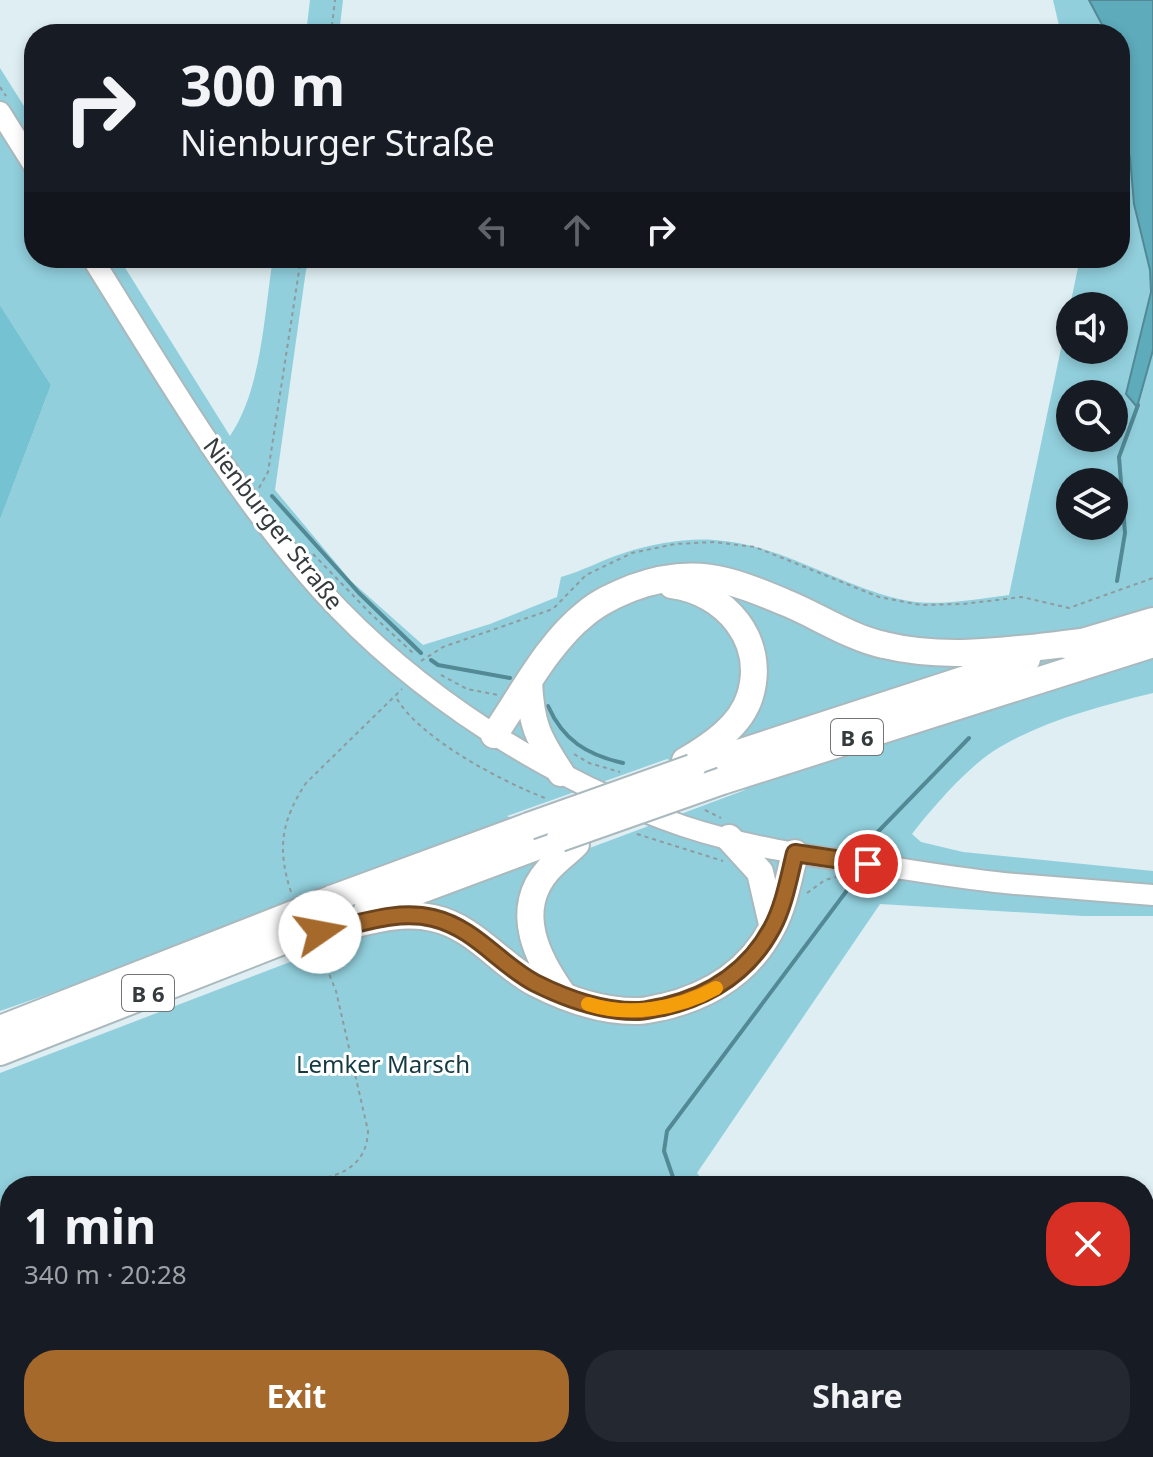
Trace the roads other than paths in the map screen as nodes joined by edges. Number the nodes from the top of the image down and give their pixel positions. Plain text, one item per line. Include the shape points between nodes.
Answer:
1 (0, 112) edge
2 (24, 150) edge
3 (98, 268) edge
4 (648, 582) junction
5 (1153, 621) edge
6 (1083, 642) junction
7 (1153, 644) edge
8 (522, 693) junction
9 (494, 735) junction
10 (564, 761) junction
11 (686, 766) junction
12 (632, 792) junction
13 (729, 829) junction
14 (568, 841) junction
15 (795, 853) junction
16 (1153, 895) edge
17 (338, 915) junction
18 (773, 927) junction
19 (564, 996) junction
20 (0, 1029) edge
21 (0, 1052) edge

1 - 2 street
3 - 9 street, Nienburger Straße via 218,456 321,590 422,669
4 - 6 highway via 682,575 732,582 855,636 910,650 972,652
4 - 8 highway via 583,615
4 - 11 highway via 694,588 713,599 730,612 749,647 750,697 740,715
5 - 6 highway, B 6
6 - 11 highway, B 6
7 - 12 highway, B 6, bridge via 722,781
8 - 9 highway
8 - 10 highway via 538,740
9 - 10 street, Nienburger Straße
10 - 13 street, Nienburger Straße via 624,804 685,827
11 - 12 highway, B 6, bridge
12 - 14 highway, B 6, bridge
12 - 17 highway, B 6, bridge via 529,826
13 - 15 street, Nienburger Straße
13 - 18 highway via 760,872
14 - 17 highway, B 6
14 - 19 highway via 536,888 530,910 537,953
15 - 16 street, Nienburger Straße via 1012,884
15 - 18 highway
17 - 19 highway via 434,918 459,928 532,981
17 - 20 highway, B 6, bridge
17 - 21 highway, B 6, bridge via 307,941
18 - 19 highway via 749,962 713,990 683,1002 641,1012 600,1008

